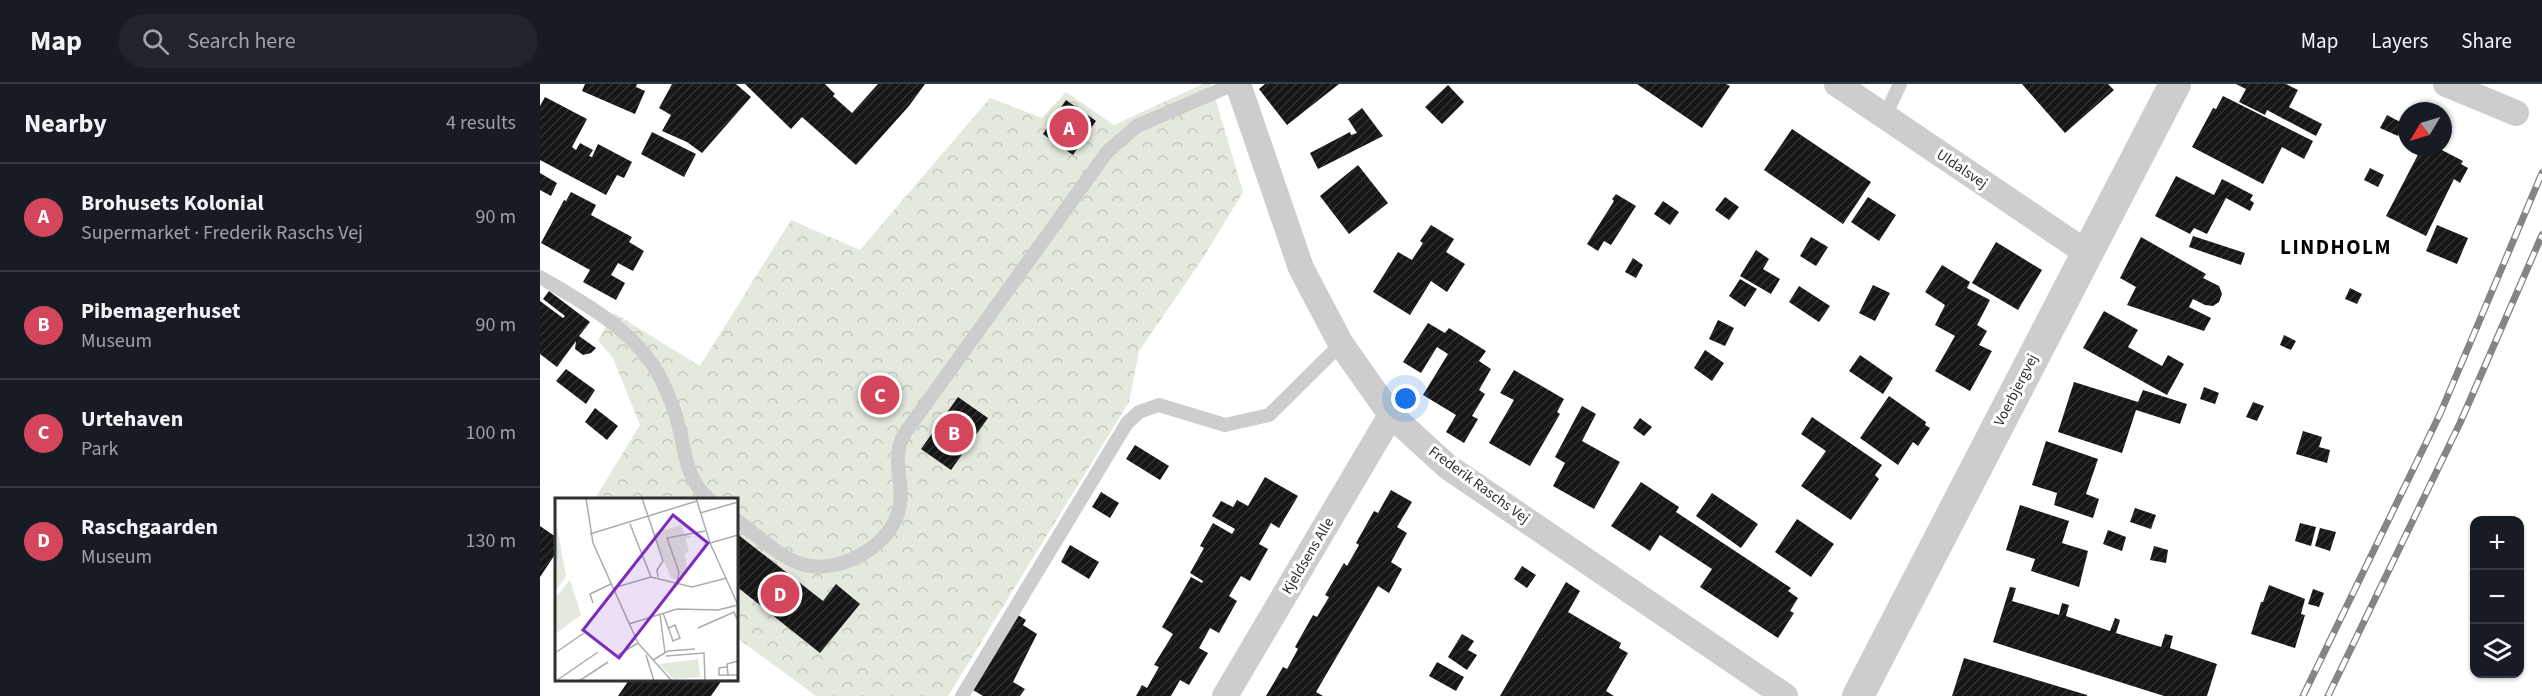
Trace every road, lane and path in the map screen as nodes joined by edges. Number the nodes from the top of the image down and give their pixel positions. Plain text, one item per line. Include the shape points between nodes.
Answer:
1 (1236, 84) edge
2 (1838, 84) edge
3 (1900, 84) edge
4 (2175, 84) edge
5 (2446, 84) edge
6 (2516, 113) dead end
7 (1885, 116) junction
8 (2086, 253) junction
9 (540, 277) edge
10 (1341, 344) junction
11 (1391, 415) junction
12 (708, 498) edge
13 (738, 521) edge
14 (962, 696) edge
15 (1226, 696) edge
16 (1785, 696) edge
17 (1858, 696) edge

1 - 10 street, Frederik Raschs Vej via 1301,268
1 - 13 lane via 1137,126 1107,152 897,447 900,507 876,546 840,564 801,564
2 - 7 street, Uldalsvej
3 - 7 lane
4 - 8 street, Voerbjergvej
5 - 6 street
7 - 8 street, Uldalsvej
8 - 17 street, Voerbjergvej
9 - 12 lane via 618,327 648,358 672,405 689,472
10 - 11 street, Frederik Raschs Vej
10 - 14 lane via 1269,415 1225,425 1159,405 1139,412 1126,423
11 - 15 street, Kjeldsens Alle
11 - 16 street, Frederik Raschs Vej via 1449,466

